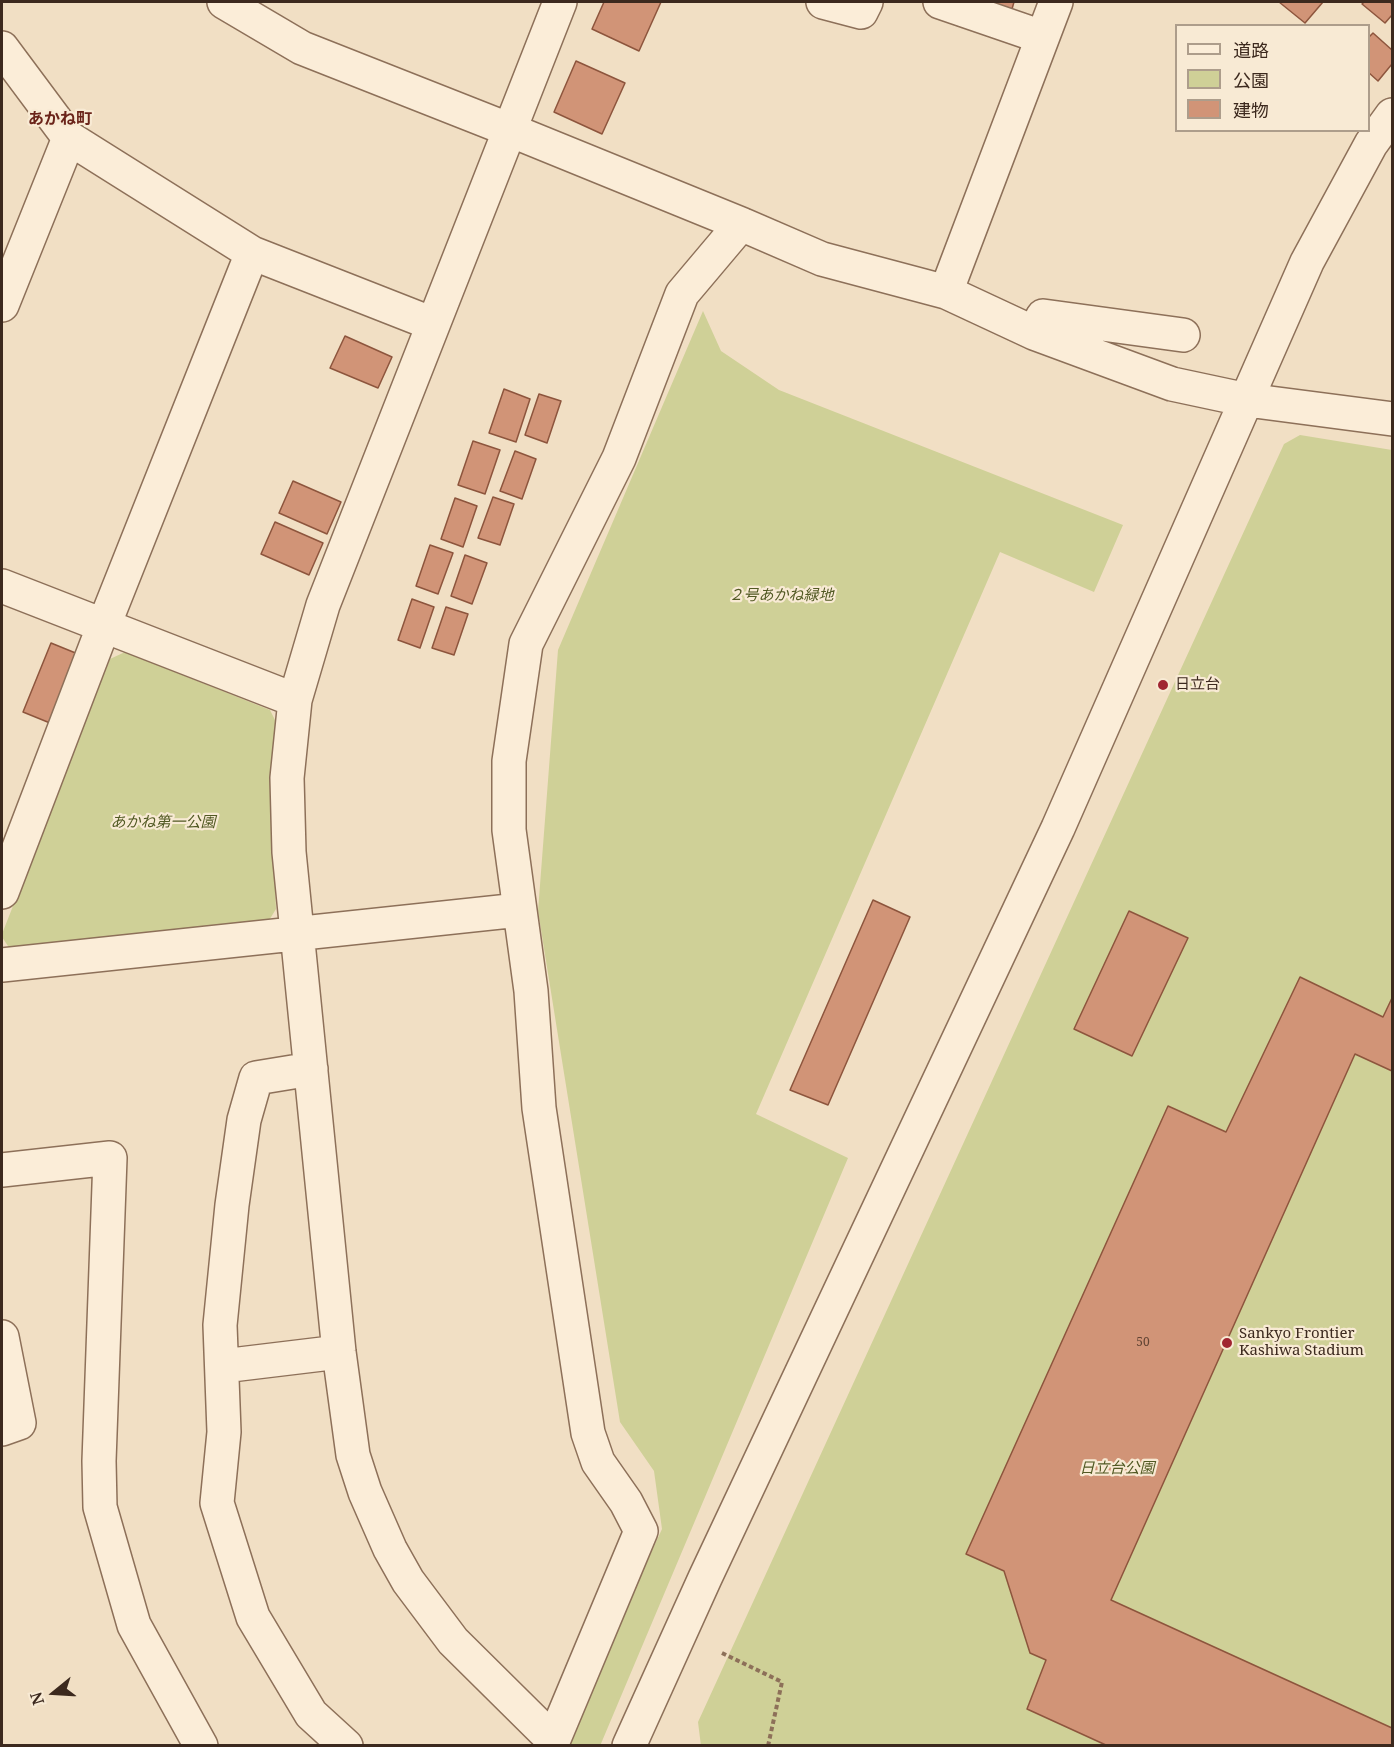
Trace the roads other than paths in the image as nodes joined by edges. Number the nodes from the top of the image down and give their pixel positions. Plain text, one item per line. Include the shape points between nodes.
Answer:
1 (224, 2) edge
2 (560, 2) edge
3 (823, 2) edge
4 (866, 2) edge
5 (940, 2) edge
6 (1056, 2) edge
7 (1042, 37) junction
8 (2, 48) edge
9 (1392, 115) edge
10 (510, 130) junction
11 (69, 138) junction
12 (741, 224) junction
13 (252, 253) junction
14 (946, 292) junction
15 (2, 305) edge
16 (433, 324) junction
17 (1034, 333) junction
18 (1183, 335) dead end
19 (1247, 400) junction
20 (1392, 419) edge
21 (2, 586) edge
22 (104, 625) junction
23 (295, 700) junction
24 (2, 891) edge
25 (519, 910) junction
26 (297, 934) junction
27 (2, 965) edge
28 (311, 1069) junction
29 (2, 1170) edge
30 (2, 1337) edge
31 (339, 1352) junction
32 (223, 1366) junction
33 (2, 1429) edge
34 (552, 1743) edge
35 (201, 1746) edge
36 (346, 1746) edge
37 (629, 1746) edge

1 - 10 street via 302,48
2 - 10 street
3 - 4 street via 861,12
5 - 7 street
6 - 7 street
7 - 14 street
8 - 11 street
9 - 19 street via 1371,144 1307,262
10 - 12 street
10 - 16 street
11 - 13 street
11 - 15 street
12 - 14 street via 822,259
12 - 25 street via 682,294 619,458 526,644 508,761 509,830
13 - 16 street
13 - 22 street
14 - 17 street
16 - 23 street via 323,605
17 - 18 street via 1043,316
17 - 19 street via 1172,384
19 - 20 street
19 - 37 street via 1058,828
21 - 22 street
22 - 23 street
22 - 24 street
23 - 26 street via 287,778
25 - 26 street
25 - 34 street via 531,991 539,1108 588,1433 598,1462 641,1531
26 - 27 street
26 - 28 street
28 - 31 street
28 - 32 street via 256,1078 244,1120 232,1205 220,1325
29 - 35 street via 110,1158 100,1507 134,1624
30 - 33 street via 19,1423
31 - 32 street
31 - 34 street via 353,1455 390,1549 408,1581 453,1641
32 - 36 street via 224,1432 218,1503 253,1617 311,1714

